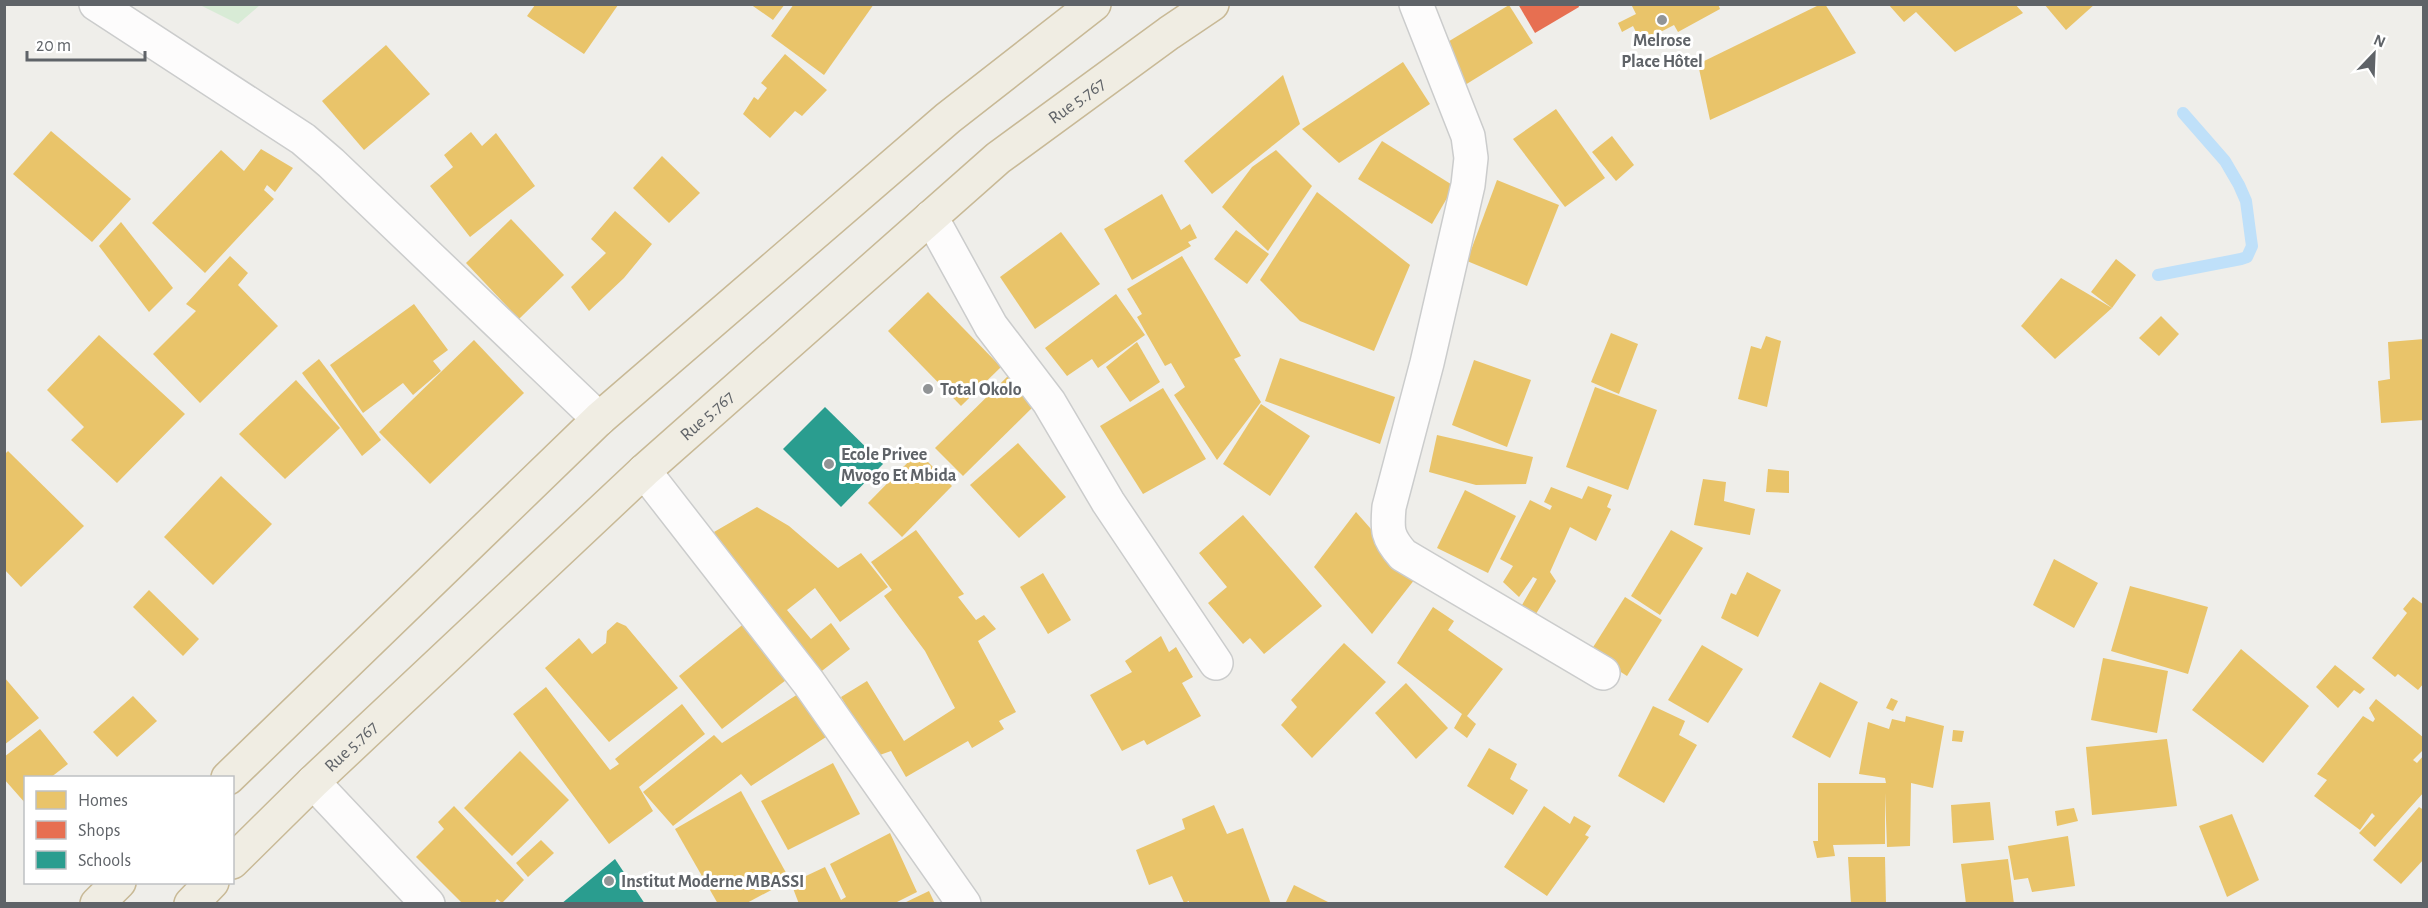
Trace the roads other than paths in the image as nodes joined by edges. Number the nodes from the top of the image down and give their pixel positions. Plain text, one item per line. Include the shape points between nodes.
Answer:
1 (96, 4) edge
2 (1094, 4) edge
3 (1212, 4) edge
4 (1416, 4) edge
5 (931, 217) junction
6 (599, 419) junction
7 (644, 471) junction
8 (1216, 663) dead end
9 (1603, 673) dead end
10 (229, 776) edge
11 (314, 782) junction
12 (234, 860) edge
13 (117, 884) edge
14 (210, 884) edge
15 (98, 903) edge
16 (191, 903) edge
17 (428, 903) edge
18 (964, 903) edge

1 - 6 street via 303,139
2 - 6 highway via 948,118
3 - 5 highway, Rue 5.767 via 998,158
4 - 9 street via 1468,136 1470,158 1468,185 1427,363 1389,507 1390,540 1402,555
5 - 7 highway, Rue 5.767
5 - 8 street via 991,326 1048,402 1108,502
6 - 10 highway
7 - 11 highway, Rue 5.767
7 - 18 street via 809,683
11 - 12 highway, Rue 5.767
11 - 17 street
13 - 15 highway
14 - 16 highway

